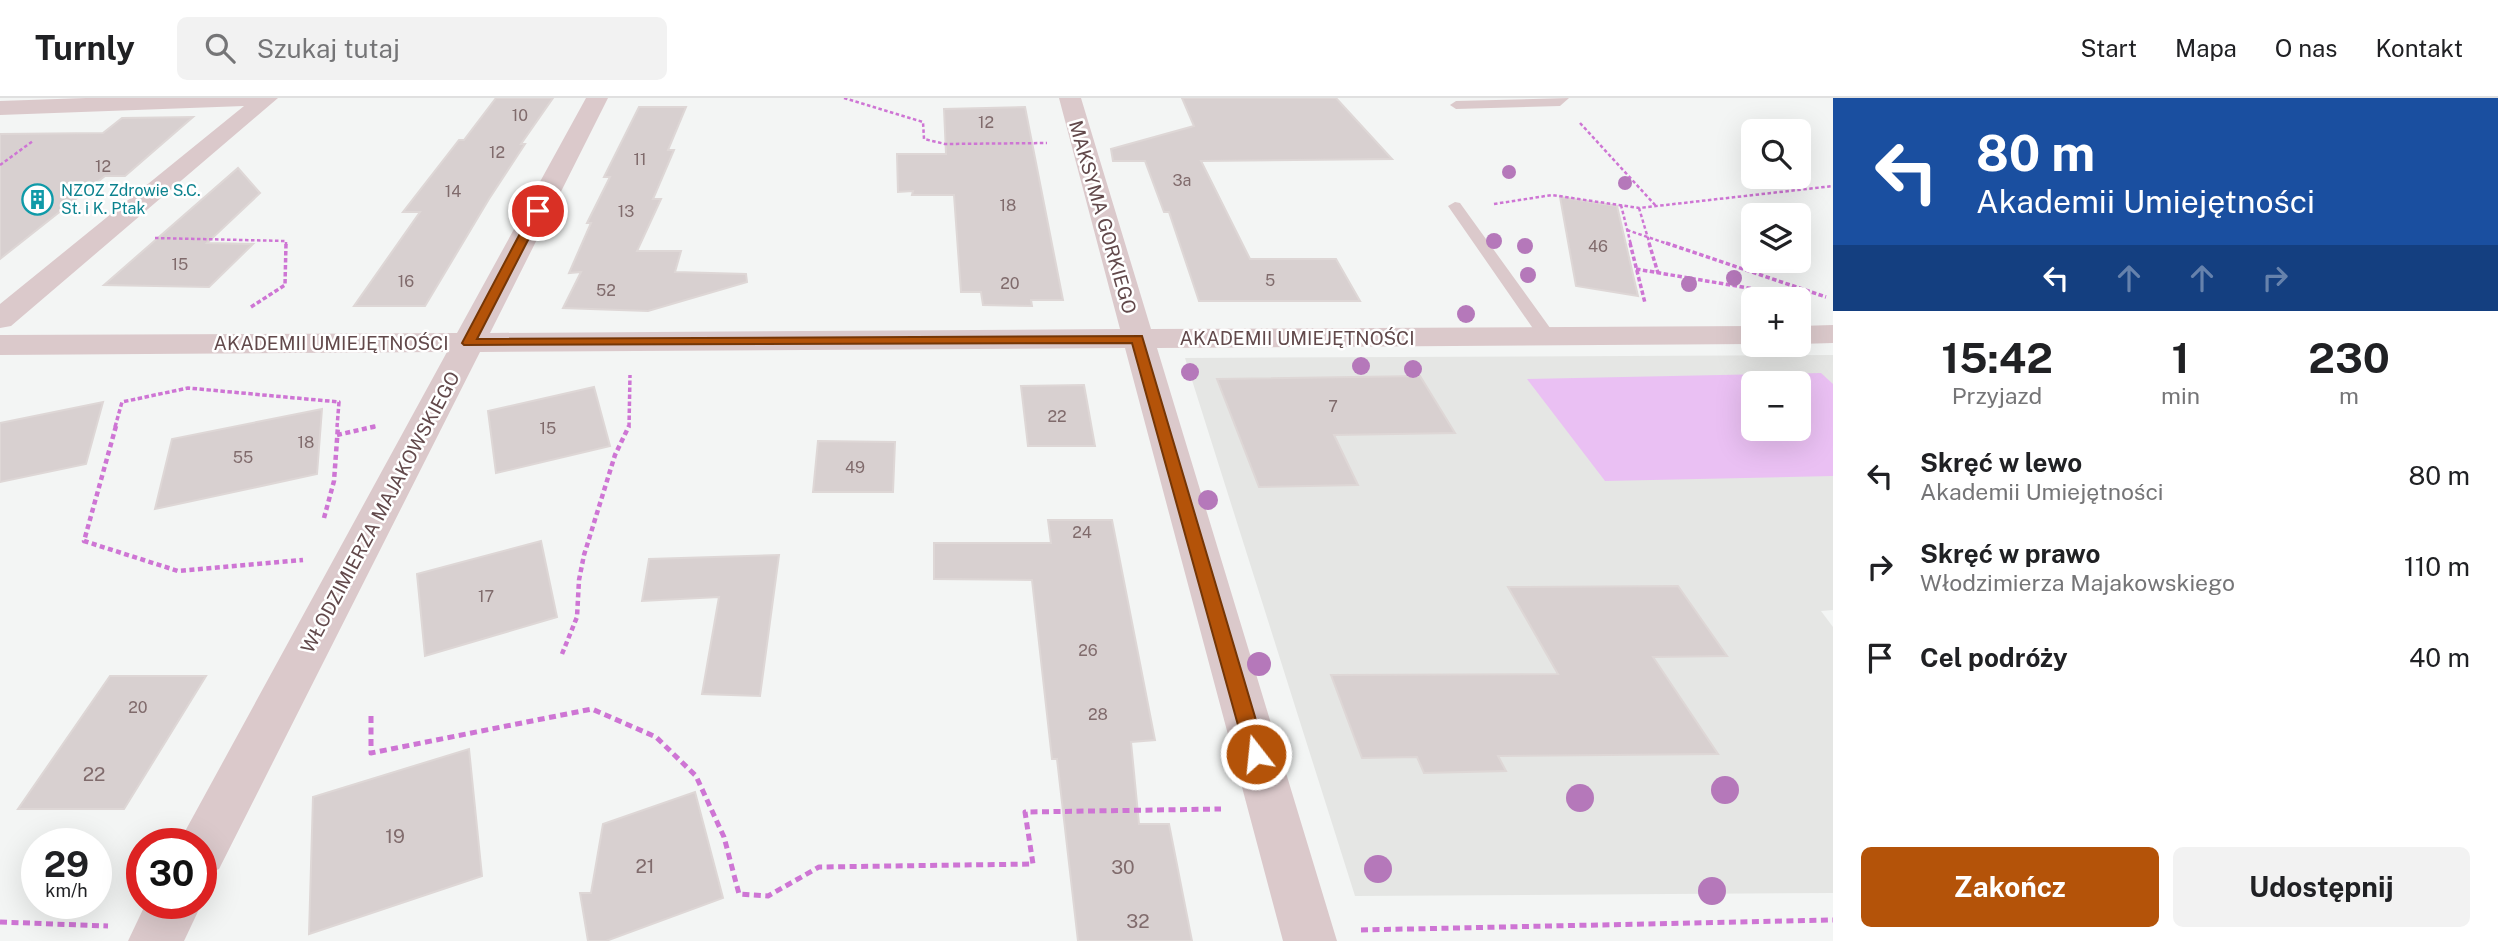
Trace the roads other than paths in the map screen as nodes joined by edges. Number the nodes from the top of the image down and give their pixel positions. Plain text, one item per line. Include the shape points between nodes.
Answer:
1 (266, 98) edge
2 (597, 98) edge
3 (1070, 98) edge
4 (1561, 100) edge
5 (1456, 105) dead end
6 (0, 108) edge
7 (1455, 206) road end
8 (0, 319) edge
9 (1833, 334) edge
10 (1741, 335) edge
11 (1811, 335) edge
12 (1547, 336) junction
13 (1138, 339) junction
14 (468, 343) junction
15 (0, 345) edge
16 (214, 828) edge
17 (1310, 941) edge

1 - 6 street
1 - 8 street
2 - 14 street, WŁODZIMIERZA MAJAKOWSKIEGO
3 - 13 street, MAKSYMA GORKIEGO
4 - 5 lane
7 - 12 lane
9 - 11 street
10 - 12 street, AKADEMII UMIEJĘTNOŚCI
12 - 13 street, AKADEMII UMIEJĘTNOŚCI
13 - 14 street, AKADEMII UMIEJĘTNOŚCI
13 - 17 street, MAKSYMA GORKIEGO
14 - 15 street, AKADEMII UMIEJĘTNOŚCI
14 - 16 street, WŁODZIMIERZA MAJAKOWSKIEGO

